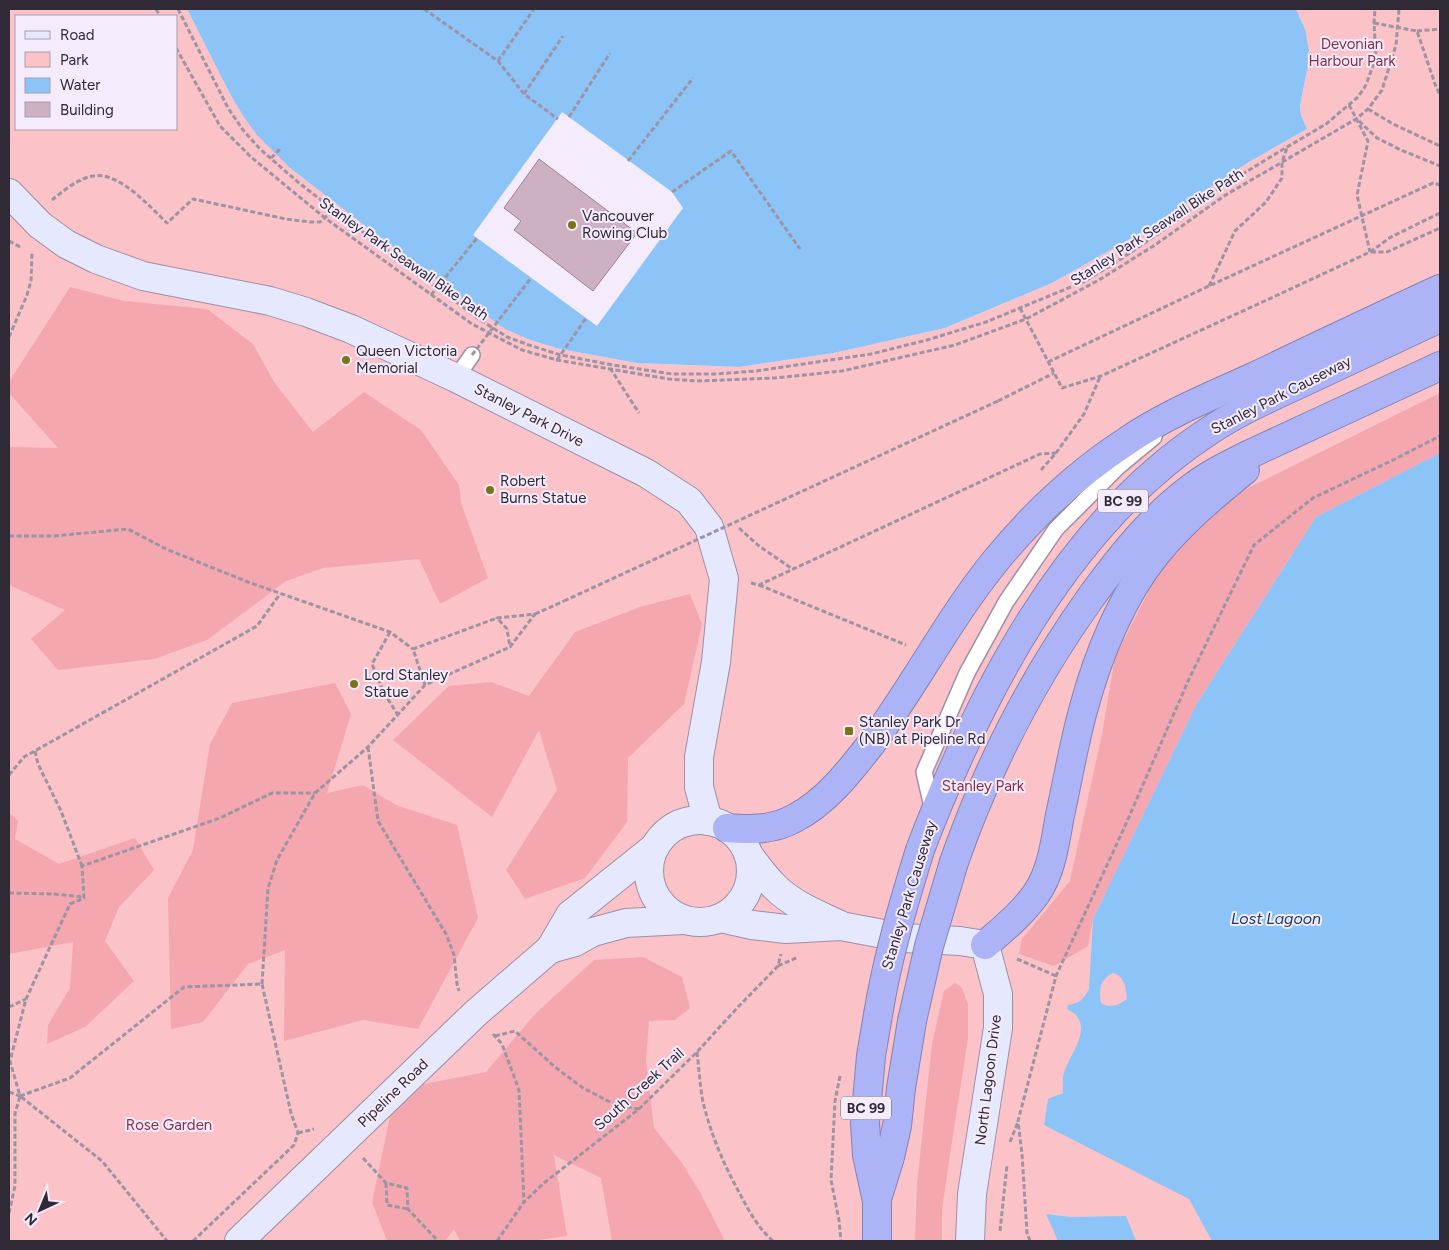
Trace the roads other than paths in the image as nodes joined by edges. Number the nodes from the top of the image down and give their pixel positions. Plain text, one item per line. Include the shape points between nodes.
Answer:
1 (9, 192) edge
2 (1440, 289) edge
3 (1440, 318) edge
4 (472, 355) road end
5 (1440, 366) edge
6 (456, 378) junction
7 (1213, 395) junction
8 (1282, 440) junction
9 (934, 814) junction
10 (718, 825) junction
11 (655, 847) junction
12 (748, 854) junction
13 (721, 918) junction
14 (683, 920) junction
15 (841, 926) junction
16 (985, 945) junction
17 (550, 949) junction
18 (877, 1200) junction
19 (240, 1241) edge
20 (877, 1241) edge
21 (970, 1241) edge

1 - 6 street, Stanley Park Drive via 40,225 66,244 96,259 143,276 270,301 306,312 351,329
2 - 7 highway
3 - 9 highway, Stanley Park Causeway / BC 99 via 1228,420 1176,454 1128,496 1081,550 1026,630 977,717
4 - 6 lane
5 - 8 highway, Stanley Park Causeway / BC 99
6 - 10 street, Stanley Park Drive via 646,473 689,501 709,527 724,579 716,662 699,757 699,787
7 - 9 lane via 1179,417 1130,457 1056,529 1006,602 967,673 924,772
7 - 10 highway via 1128,440 1089,468 1032,519 971,593 884,727 832,790 796,818 779,825 746,830
8 - 16 highway via 1182,525 1136,582 1114,625 1084,706 1048,872 1037,893 1016,918
8 - 18 highway, Stanley Park Causeway / BC 99, bridge via 1219,470 1191,488 1151,524 1114,565 1072,624 1026,699 980,795 954,862 929,946 912,1021 890,1157
9 - 18 highway, Stanley Park Causeway / BC 99, bridge via 899,918 882,987 871,1056 865,1123 867,1155
10 - 11 street via 698,820 688,822 661,838
10 - 12 street via 735,835
11 - 14 street via 649,867 650,884 668,912
11 - 17 street, Pipeline Road via 570,914
12 - 13 street via 751,875 747,891 740,903
12 - 15 street via 786,897
13 - 14 street via 702,922
13 - 15 street via 786,929
14 - 17 street, Pipeline Road via 626,923
15 - 16 street via 904,938
16 - 21 street, North Lagoon Drive via 998,994 998,1028 972,1194
17 - 19 street, Pipeline Road via 476,1012
18 - 20 highway, Stanley Park Causeway / BC 99

